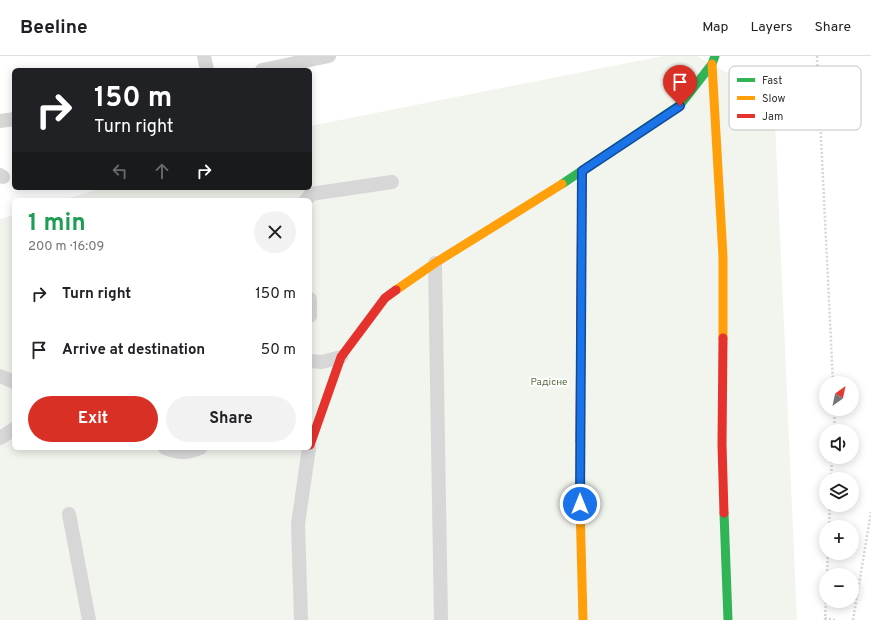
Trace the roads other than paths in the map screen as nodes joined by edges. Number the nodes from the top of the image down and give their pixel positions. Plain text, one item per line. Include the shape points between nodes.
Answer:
1 (204, 56) edge
2 (329, 56) edge
3 (713, 60) edge
4 (207, 68) edge
5 (272, 68) edge
6 (12, 118) edge
7 (0, 121) edge
8 (582, 171) junction
9 (392, 182) dead end
10 (308, 198) edge
11 (435, 263) junction
12 (341, 357) junction
13 (312, 362) edge
14 (0, 376) edge
15 (12, 381) edge
16 (12, 430) edge
17 (0, 438) edge
18 (312, 441) edge
19 (169, 450) edge
20 (196, 450) edge
21 (310, 450) edge
22 (69, 514) dead end
23 (89, 620) edge
24 (301, 620) edge
25 (441, 620) edge
26 (584, 620) edge
27 (728, 620) edge

1 - 4 street
2 - 5 street
3 - 8 street via 680,106
3 - 27 street via 723,257 722,445
6 - 7 street
8 - 11 street
8 - 26 street via 580,504
9 - 10 street via 311,194
11 - 12 street via 385,298
11 - 25 street
12 - 13 street
12 - 18 street
14 - 15 street
16 - 17 street
19 - 20 street via 176,453
21 - 24 street via 298,524
22 - 23 street

